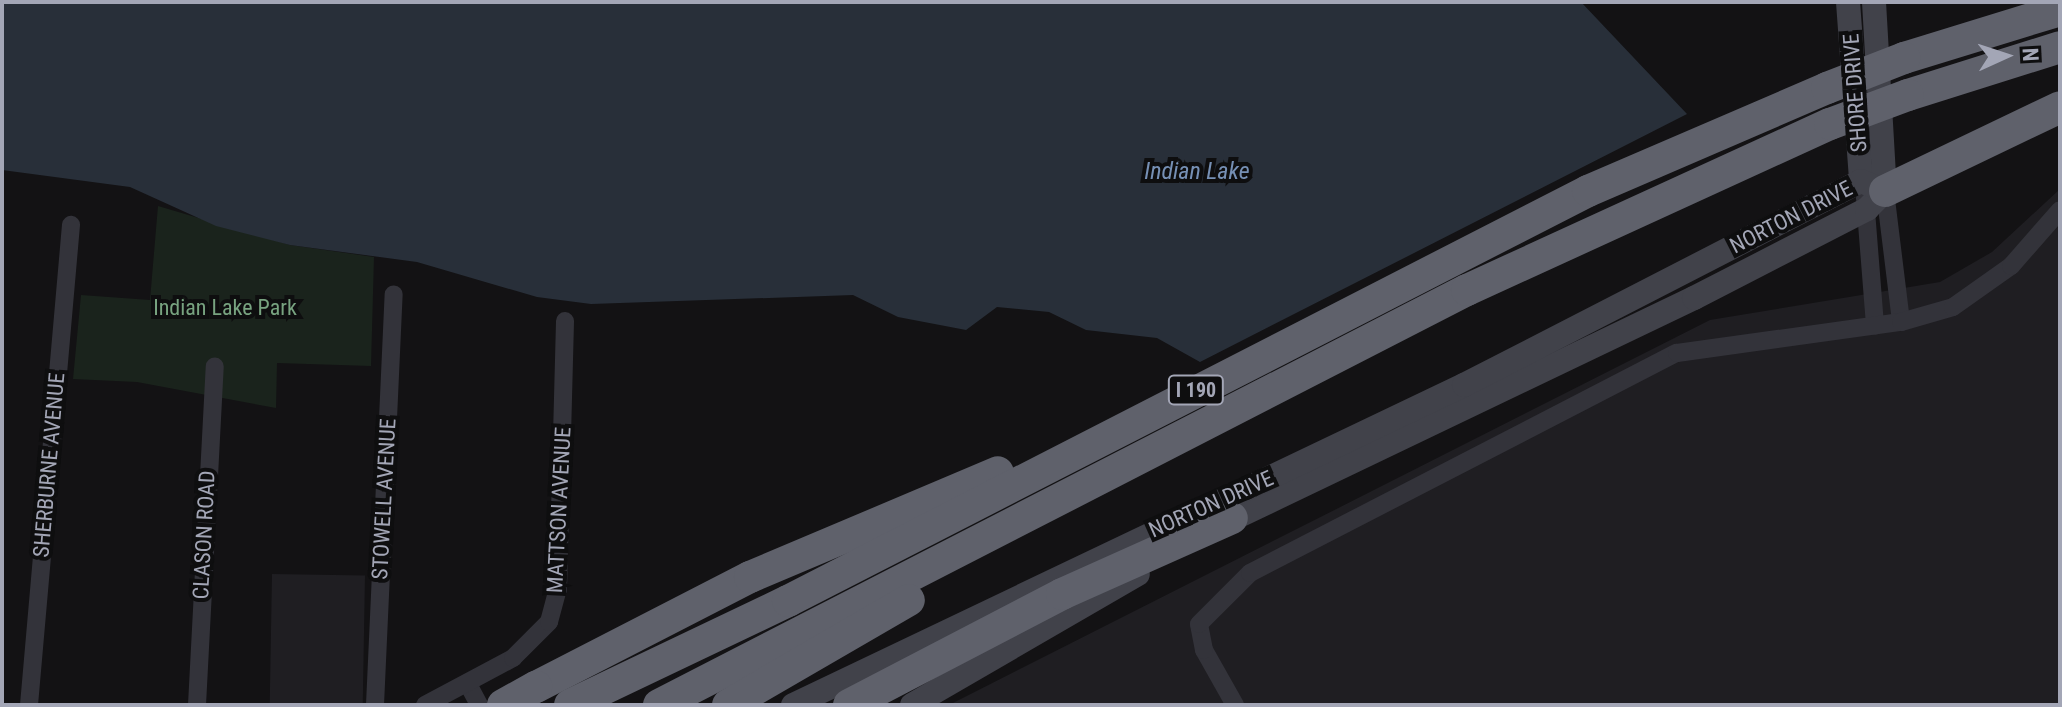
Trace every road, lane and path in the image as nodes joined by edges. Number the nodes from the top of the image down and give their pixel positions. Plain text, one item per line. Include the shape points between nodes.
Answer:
1 (1848, 2) edge
2 (1874, 2) edge
3 (2060, 10) edge
4 (2060, 47) edge
5 (2060, 107) edge
6 (1871, 194) junction
7 (2060, 210) edge
8 (71, 225) dead end
9 (394, 294) dead end
10 (565, 321) dead end
11 (1901, 322) junction
12 (1875, 326) junction
13 (215, 366) dead end
14 (1126, 426) junction
15 (1150, 453) junction
16 (1232, 518) junction
17 (490, 671) junction
18 (468, 684) junction
19 (29, 705) edge
20 (197, 705) edge
21 (375, 705) edge
22 (425, 705) edge
23 (479, 705) edge
24 (505, 705) edge
25 (570, 705) edge
26 (659, 705) edge
27 (728, 705) edge
28 (793, 705) edge
29 (849, 705) edge
30 (912, 705) edge
31 (1235, 705) edge

1 - 6 main road, SHORE DRIVE
2 - 6 main road, SHORE DRIVE
3 - 14 highway, I 190, bridge via 1904,58 1588,191
4 - 15 highway, I 190, bridge via 1830,124 1611,220
5 - 6 highway
6 - 11 street, SHORE DRIVE
6 - 12 street, SHORE DRIVE
6 - 16 main road, NORTON DRIVE via 1542,374
6 - 28 main road, NORTON DRIVE
7 - 11 street via 1982,290
8 - 19 street, SHERBURNE AVENUE
9 - 21 street, STOWELL AVENUE
10 - 17 street, MATTSON AVENUE via 557,598 541,633
11 - 12 street
12 - 31 street via 1677,353 1250,573 1199,624 1204,650
13 - 20 street, CLASON ROAD
14 - 24 highway, bridge via 750,577
14 - 25 highway, I 190
15 - 26 highway, I 190
15 - 27 highway
16 - 29 highway via 1062,594
16 - 30 main road, NORTON DRIVE
17 - 18 street, MATTSON AVENUE
17 - 24 street
18 - 22 street, MATTSON AVENUE
18 - 23 street

